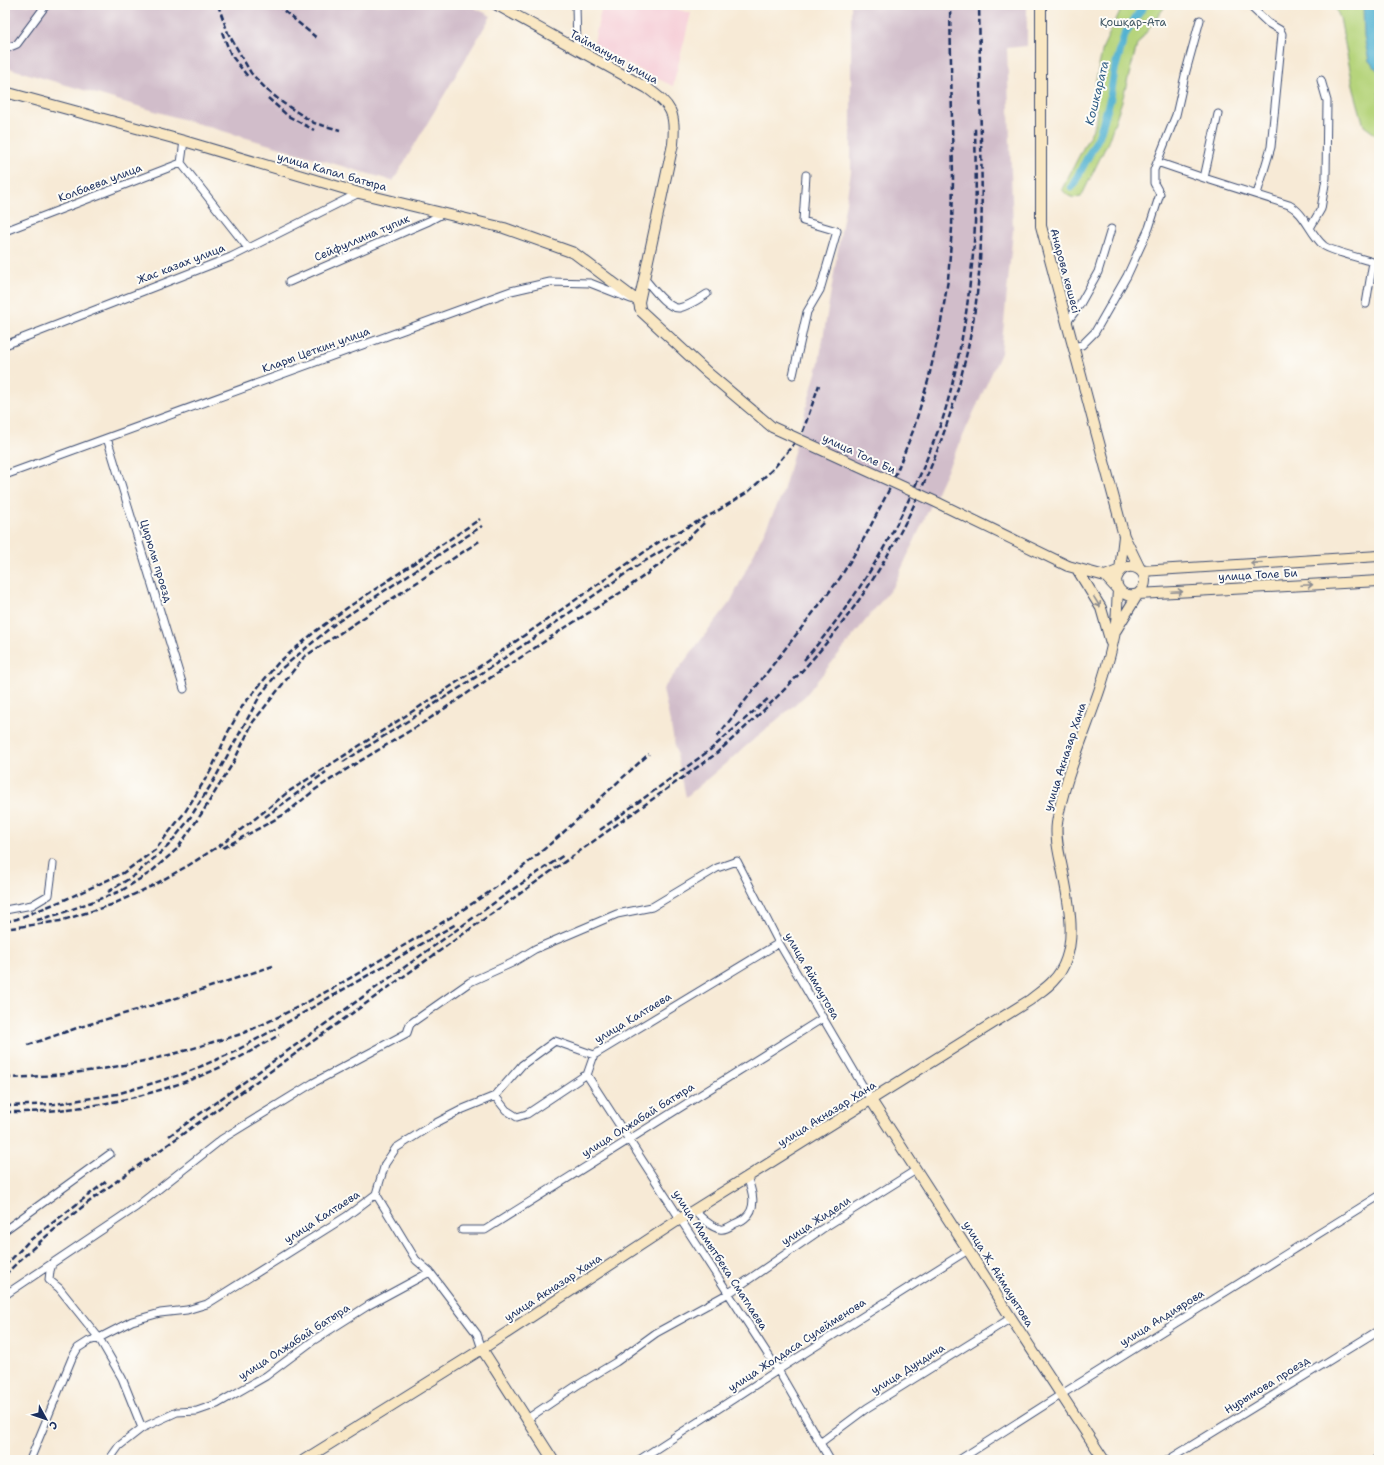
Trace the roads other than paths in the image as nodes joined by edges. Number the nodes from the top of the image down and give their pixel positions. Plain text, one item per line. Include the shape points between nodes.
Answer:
1 (46, 5) edge
2 (497, 5) edge
3 (576, 5) edge
4 (1041, 5) edge
5 (1249, 5) edge
6 (1200, 20) dead end
7 (5, 50) edge
8 (577, 50) junction
9 (1321, 80) dead end
10 (5, 92) edge
11 (1218, 114) dead end
12 (184, 141) junction
13 (1157, 162) junction
14 (181, 163) junction
15 (806, 175) dead end
16 (1204, 178) junction
17 (359, 193) junction
18 (1257, 194) junction
19 (444, 213) junction
20 (1310, 228) junction
21 (1111, 229) dead end
22 (5, 231) edge
23 (248, 248) junction
24 (1376, 262) edge
25 (644, 278) junction
26 (289, 282) dead end
27 (708, 294) dead end
28 (1366, 304) dead end
29 (640, 307) junction
30 (1067, 322) junction
31 (5, 345) edge
32 (1073, 347) junction
33 (793, 375) dead end
34 (107, 438) junction
35 (5, 475) edge
36 (1124, 536) junction
37 (1379, 556) edge
38 (1073, 567) junction
39 (1120, 570) junction
40 (1141, 570) junction
41 (1105, 576) junction
42 (1379, 581) edge
43 (1118, 590) junction
44 (1138, 594) junction
45 (1115, 631) junction
46 (1112, 645) junction
47 (184, 689) dead end
48 (53, 864) dead end
49 (5, 910) edge
50 (779, 943) junction
51 (823, 1018) junction
52 (594, 1055) junction
53 (587, 1075) junction
54 (495, 1096) junction
55 (871, 1100) junction
56 (629, 1140) junction
57 (110, 1154) dead end
58 (916, 1170) junction
59 (747, 1177) junction
60 (376, 1194) junction
61 (1379, 1196) edge
62 (694, 1211) junction
63 (680, 1219) junction
64 (5, 1230) edge
65 (462, 1230) dead end
66 (968, 1250) junction
67 (52, 1264) junction
68 (430, 1272) junction
69 (729, 1293) junction
70 (5, 1295) edge
71 (1011, 1318) junction
72 (1379, 1330) edge
73 (99, 1338) junction
74 (482, 1348) junction
75 (778, 1370) junction
76 (1062, 1394) junction
77 (527, 1419) junction
78 (142, 1428) junction
79 (820, 1443) junction
80 (30, 1460) edge
81 (109, 1460) edge
82 (304, 1460) edge
83 (553, 1460) edge
84 (639, 1460) edge
85 (830, 1460) edge
86 (959, 1460) edge
87 (1104, 1460) edge
88 (1168, 1460) edge

1 - 7 street via 17,44
2 - 8 main road, Тайманулы улица
3 - 8 street
4 - 30 main road, Анарова көшесі via 1041,226
5 - 18 street via 1282,34 1271,147
6 - 13 street via 1176,115
8 - 25 main road, Тайманулы улица via 647,88 662,99 674,120 673,144
9 - 20 street via 1327,101 1326,178 1321,209
10 - 12 main road, улица Капал батыра
11 - 16 street
12 - 14 street
12 - 17 main road, улица Капал батыра
13 - 16 street
13 - 32 street via 1154,183 1160,194 1149,228 1127,276 1095,332 1082,345
14 - 22 street, Колбаева улица
14 - 23 street
15 - 33 street via 803,222 837,231 820,290 807,312
16 - 18 street
17 - 19 main road, улица Капал батыра
17 - 23 street, Жас казах улица
18 - 20 street via 1292,206
19 - 26 street, Сейфуллина тупик
19 - 29 main road, улица Капал батыра via 504,228 574,253
20 - 24 street via 1323,246
21 - 30 street via 1098,272 1080,306
23 - 31 street, Жас казах улица via 231,257
24 - 28 street
25 - 27 street via 662,299 677,308
25 - 29 main road, Тайманулы улица
29 - 34 street, Клары Цеткин улица via 590,283 550,282 511,291
29 - 38 main road, улица Толе Би, bridge via 708,373 772,427
30 - 32 main road, Анарова көшесі
32 - 36 main road, Анарова көшесі
34 - 35 street, Клары Цеткин улица
34 - 47 street, Цирюлы проезд
36 - 39 main road
36 - 40 main road
37 -> 40 main road, улица Толе Би
38 - 41 main road, улица Толе Би
38 -> 46 main road via 1101,608
39 - 40 main road via 1132,566
39 - 41 main road
39 - 43 main road via 1116,580
40 - 44 main road via 1145,585
41 - 43 main road
44 -> 42 main road, улица Толе Би
43 - 44 main road via 1128,596
43 - 45 main road, улица Акназар Хана
44 - 45 main road, улица Акназар Хана
45 - 46 main road, улица Акназар Хана
46 - 55 main road, улица Акназар Хана via 1103,681 1063,797 1057,825 1057,842 1071,934 1069,951 1063,967 1054,981 1030,1000
48 - 49 street via 49,895 32,905
50 - 51 street, улица Аймаутова
50 - 52 street, улица Калтаева
50 - 67 street, улица Аймаутова via 737,861 717,868 652,907 617,914 535,949 512,963 470,982 410,1024 407,1033 313,1083 222,1139 136,1207
51 - 55 street, улица Аймаутова
51 - 56 street, улица Олжабай батыра
52 - 53 street, улица Калтаева
52 - 54 street via 555,1041 522,1064
53 - 54 street via 527,1114 517,1117 506,1110
53 - 56 street, улица Мамытбека Сматлаева
54 - 60 street, улица Калтаева via 432,1125 396,1148 385,1164
55 - 58 main road, улица Ж. Аймауытова
55 - 59 main road, улица Акназар Хана
56 - 63 street, улица Мамытбека Сматлаева
56 - 65 street, улица Олжабай батыра via 485,1230
57 - 64 street
58 - 66 main road, улица Ж. Аймауытова
58 - 69 street, улица Жидели via 822,1229
59 - 62 main road, улица Акназар Хана
59 - 62 street via 753,1199 751,1210 745,1218 726,1229 720,1229
60 - 68 street via 416,1260
60 - 73 street, улица Калтаева via 347,1216 207,1304 132,1321
61 - 76 street, улица Алдиярова
62 - 63 main road, улица Акназар Хана
63 - 69 street, улица Мамытбека Сматлаева
63 - 74 main road, улица Акназар Хана
66 - 71 main road, улица Ж. Аймауытова
66 - 75 street, улица Жолдаса Сулейменова
67 - 70 street
67 - 73 street via 49,1280 59,1288
68 - 74 street via 477,1334
68 - 78 street, улица Олжабай батыра via 369,1305 314,1340 266,1376 217,1404 197,1411 177,1412
69 - 75 street, улица Мамытбека Сматлаева
69 - 77 street, улица Жидели via 656,1333
71 - 76 main road, улица Ж. Аймауытова
71 - 79 street, улица Дундича via 867,1408
72 - 88 street, Нурымова проезд
73 - 78 street via 122,1378
73 - 80 street, улица Калтаева via 78,1348 72,1358
74 - 77 main road
74 - 82 main road, улица Акназар Хана
75 - 79 street, улица Мамытбека Сматлаева
75 - 84 street, улица Жолдаса Сулейменова
76 - 86 street, улица Алдиярова
76 - 87 main road, улица Ж. Аймауытова
77 - 83 main road
78 - 81 street, улица Олжабай батыра via 119,1446
79 - 85 street, улица Мамытбека Сматлаева

